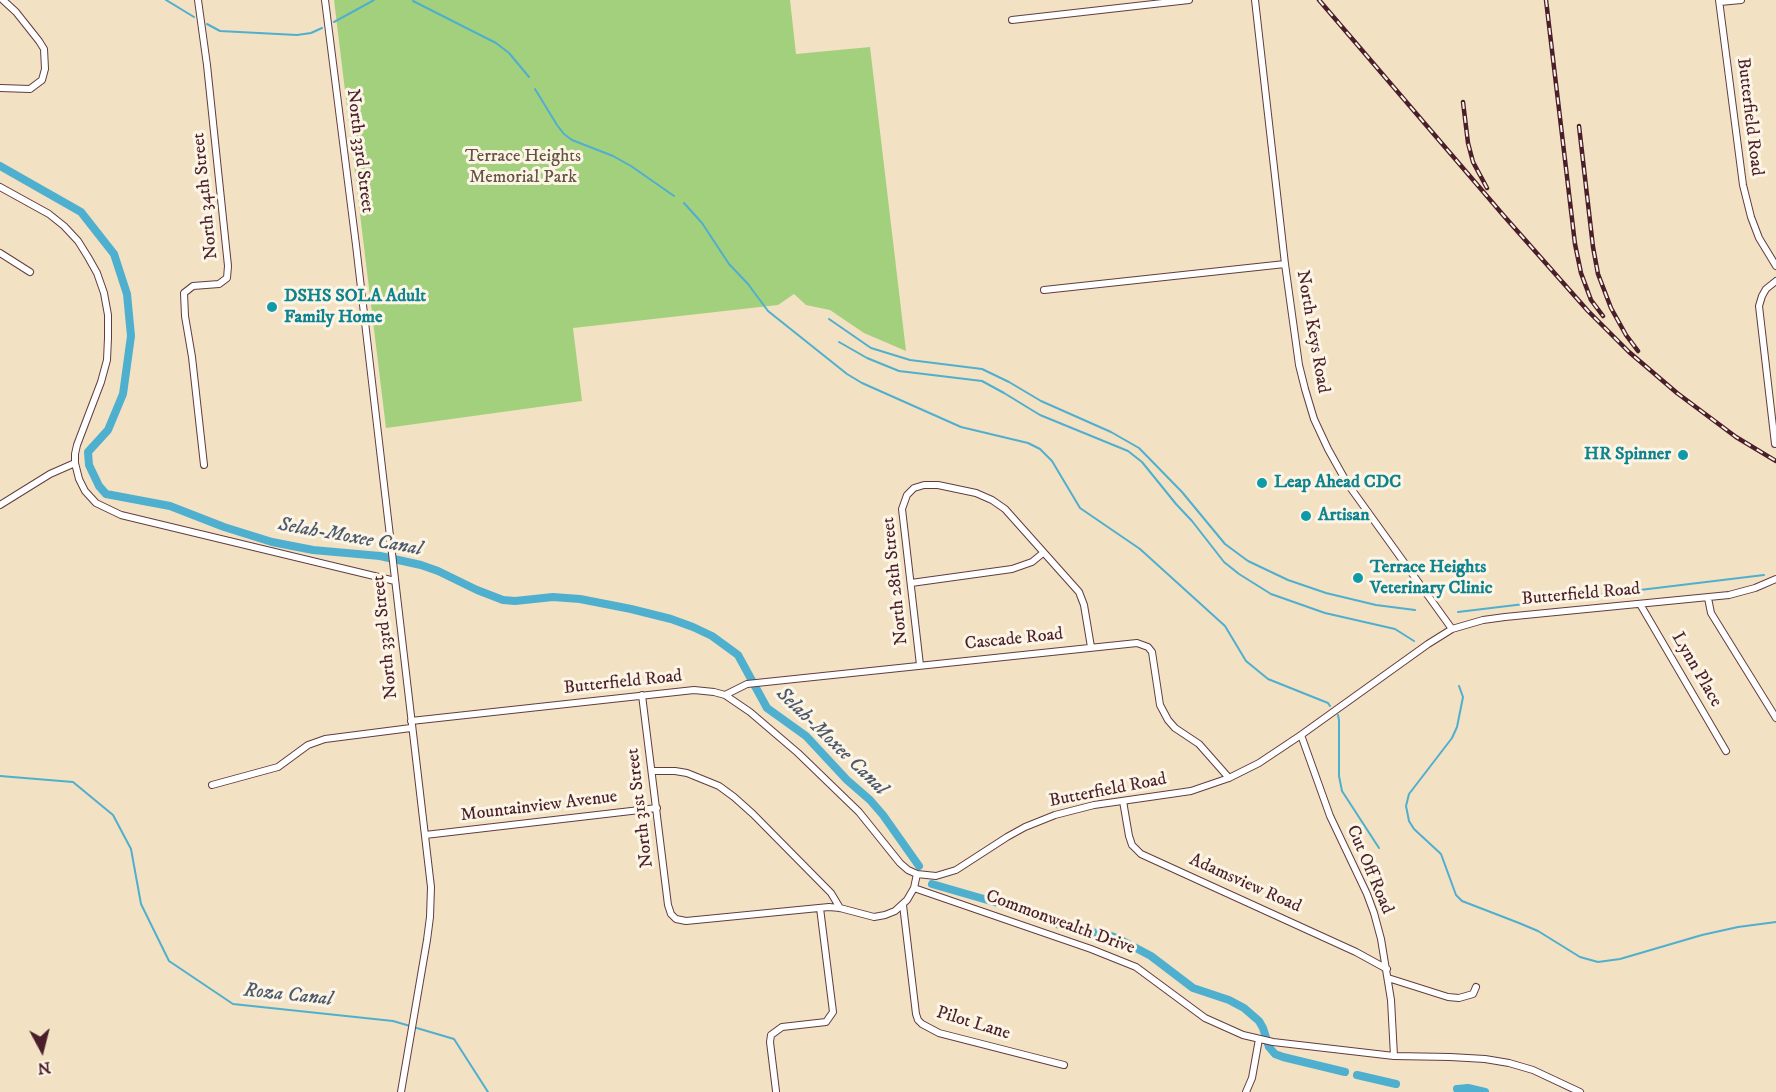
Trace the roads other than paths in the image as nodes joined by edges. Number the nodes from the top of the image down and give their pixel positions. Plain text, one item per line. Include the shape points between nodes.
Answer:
1 (3, 0) edge
2 (198, 0) edge
3 (325, 0) edge
4 (1189, 0) edge
5 (1255, 0) edge
6 (1741, 0) edge
7 (1719, 1) edge
8 (1012, 20) dead end
9 (0, 88) edge
10 (0, 187) edge
11 (0, 253) edge
12 (1285, 264) junction
13 (1776, 266) edge
14 (30, 272) dead end
15 (1776, 281) edge
16 (1044, 290) dead end
17 (1775, 444) edge
18 (75, 463) junction
19 (204, 465) dead end
20 (0, 505) edge
21 (1043, 553) junction
22 (1776, 579) edge
23 (395, 581) junction
24 (911, 583) junction
25 (1708, 598) junction
26 (1640, 604) junction
27 (1452, 629) junction
28 (1091, 647) junction
29 (920, 665) junction
30 (642, 695) junction
31 (724, 695) junction
32 (1776, 718) edge
33 (411, 725) junction
34 (1301, 735) junction
35 (1726, 751) dead end
36 (652, 771) junction
37 (1229, 778) junction
38 (212, 785) dead end
39 (1123, 801) junction
40 (657, 808) junction
41 (425, 835) junction
42 (917, 874) junction
43 (914, 888) junction
44 (903, 905) junction
45 (820, 908) junction
46 (840, 908) junction
47 (1387, 969) junction
48 (1388, 978) junction
49 (1476, 987) dead end
50 (1262, 1040) junction
51 (1394, 1056) junction
52 (1064, 1065) dead end
53 (401, 1092) edge
54 (776, 1092) edge
55 (1246, 1092) edge
56 (1580, 1092) edge

1 - 9 street via 39,40 44,49 45,69 42,80 30,89
2 - 19 street, North 34th Street via 228,266 227,278 219,284 193,286 184,293
3 - 23 street, North 33rd Street
4 - 8 street
5 - 12 street, North Keys Road
6 - 7 street
7 - 13 street, Butterfield Road via 1743,185 1759,238
10 - 18 street via 64,226 88,257 104,293 108,315 107,360 77,445
11 - 14 street
12 - 16 street
12 - 27 street, North Keys Road via 1299,365 1323,439 1347,483
15 - 17 street via 1766,289 1759,306
18 - 20 street
18 - 23 street via 79,479 96,503 121,515
21 - 24 street via 1012,569
21 - 24 street, North 28th Street via 1005,509 992,500 976,493 924,485 907,495 902,509
21 - 28 street via 1079,592
22 - 25 street, Butterfield Road
23 - 33 street, North 33rd Street
24 - 29 street, North 28th Street
25 - 26 street, Butterfield Road
25 - 32 street via 1711,613
26 - 27 street, Butterfield Road via 1505,617
26 - 35 street, Lynn Place
27 - 34 street, Butterfield Road
28 - 29 street, Cascade Road
28 - 37 street, Cascade Road via 1132,643 1148,647 1154,659 1163,713 1175,728 1199,744
29 - 31 street, Cascade Road via 747,684
30 - 31 street, Butterfield Road via 706,690
30 - 33 street, Butterfield Road
30 - 36 street, North 31st Street
31 - 42 street, Butterfield Road via 806,760 860,812 900,863
33 - 38 street, Butterfield Road via 325,739 308,745 278,767
33 - 41 street, North 33rd Street
34 - 37 street, Butterfield Road
34 - 47 street, Cut Off Road via 1330,816 1367,894
36 - 40 street, North 31st Street
36 - 46 street via 675,771 718,786 753,814 831,893
37 - 39 street, Butterfield Road via 1191,790
39 - 42 street, Butterfield Road via 1055,815 1016,832 956,870 936,876
39 - 47 street, Adamsview Road via 1132,845 1141,854
40 - 41 street, Mountainview Avenue
40 - 45 street, North 31st Street via 668,905 676,919
41 - 53 street, North 33rd Street via 431,899
42 - 43 street
43 - 44 street
43 - 50 street, Commonwealth Drive via 1125,962 1145,972 1205,1018
44 - 46 street via 874,917
44 - 52 street, Pilot Lane via 916,1014 922,1024 939,1033
45 - 46 street
45 - 54 street via 833,1012 826,1022 782,1027 771,1035
47 - 48 street, Cut Off Road
48 - 49 street via 1448,997 1473,994
48 - 51 street, Cut Off Road
50 - 51 street, Commonwealth Drive
50 - 55 street
51 - 56 street, Commonwealth Drive via 1509,1063

